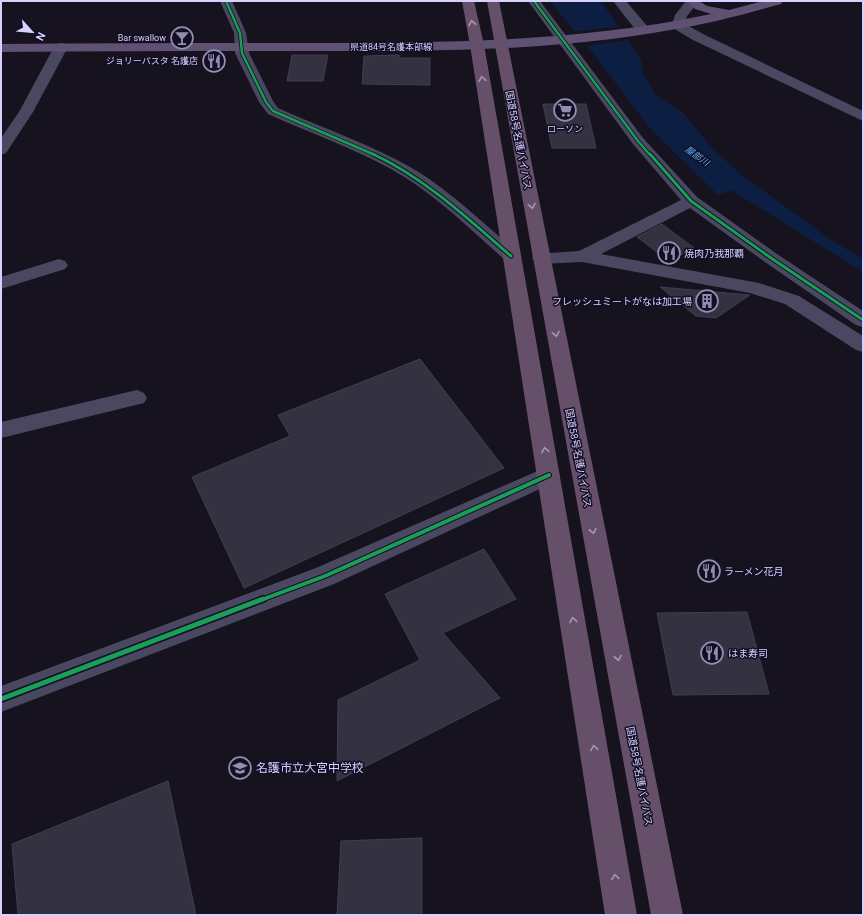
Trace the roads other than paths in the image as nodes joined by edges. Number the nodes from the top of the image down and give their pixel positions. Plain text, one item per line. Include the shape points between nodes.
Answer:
1 (226, 1) edge
2 (468, 1) edge
3 (493, 1) edge
4 (534, 1) edge
5 (619, 1) edge
6 (693, 1) edge
7 (777, 1) edge
8 (735, 12) junction
9 (678, 25) junction
10 (640, 31) junction
11 (568, 40) junction
12 (502, 44) junction
13 (477, 45) junction
14 (61, 47) junction
15 (243, 47) junction
16 (1, 48) edge
17 (863, 117) edge
18 (1, 150) edge
19 (691, 201) junction
20 (511, 256) junction
21 (582, 256) junction
22 (541, 258) junction
23 (59, 265) dead end
24 (1, 283) edge
25 (863, 320) edge
26 (863, 345) edge
27 (137, 398) dead end
28 (1, 430) edge
29 (549, 475) junction
30 (1, 699) edge
31 (622, 915) edge
32 (667, 915) edge

1 - 15 street via 240,33
13 -> 2 highway
3 - 12 highway, 国道58号名護バイパス
4 - 11 street
5 - 10 street
6 - 8 main road via 696,6 707,10
6 - 9 street via 681,15
7 - 8 main road, 県道84号名護本部線
8 - 9 main road, 県道84号名護本部線
9 - 10 main road, 県道84号名護本部線
9 - 17 street
10 - 11 main road, 県道84号名護本部線
11 - 12 main road, 県道84号名護本部線
11 - 19 street via 638,141
12 - 13 main road, 県道84号名護本部線
12 -> 22 highway, 国道58号名護バイパス
13 - 15 main road, 県道84号名護本部線
20 -> 13 highway
14 - 15 main road, 県道84号名護本部線
14 - 16 main road, 県道84号名護本部線
14 - 18 street via 26,112
15 - 20 street via 242,53 273,111 375,155 412,175 442,196
19 - 21 street
19 - 25 street
29 -> 20 highway
21 - 22 street
21 - 26 street via 753,287 792,300
22 -> 32 highway, 国道58号名護バイパス
23 - 24 street
27 - 28 street
29 - 30 street via 325,576
31 -> 29 highway

